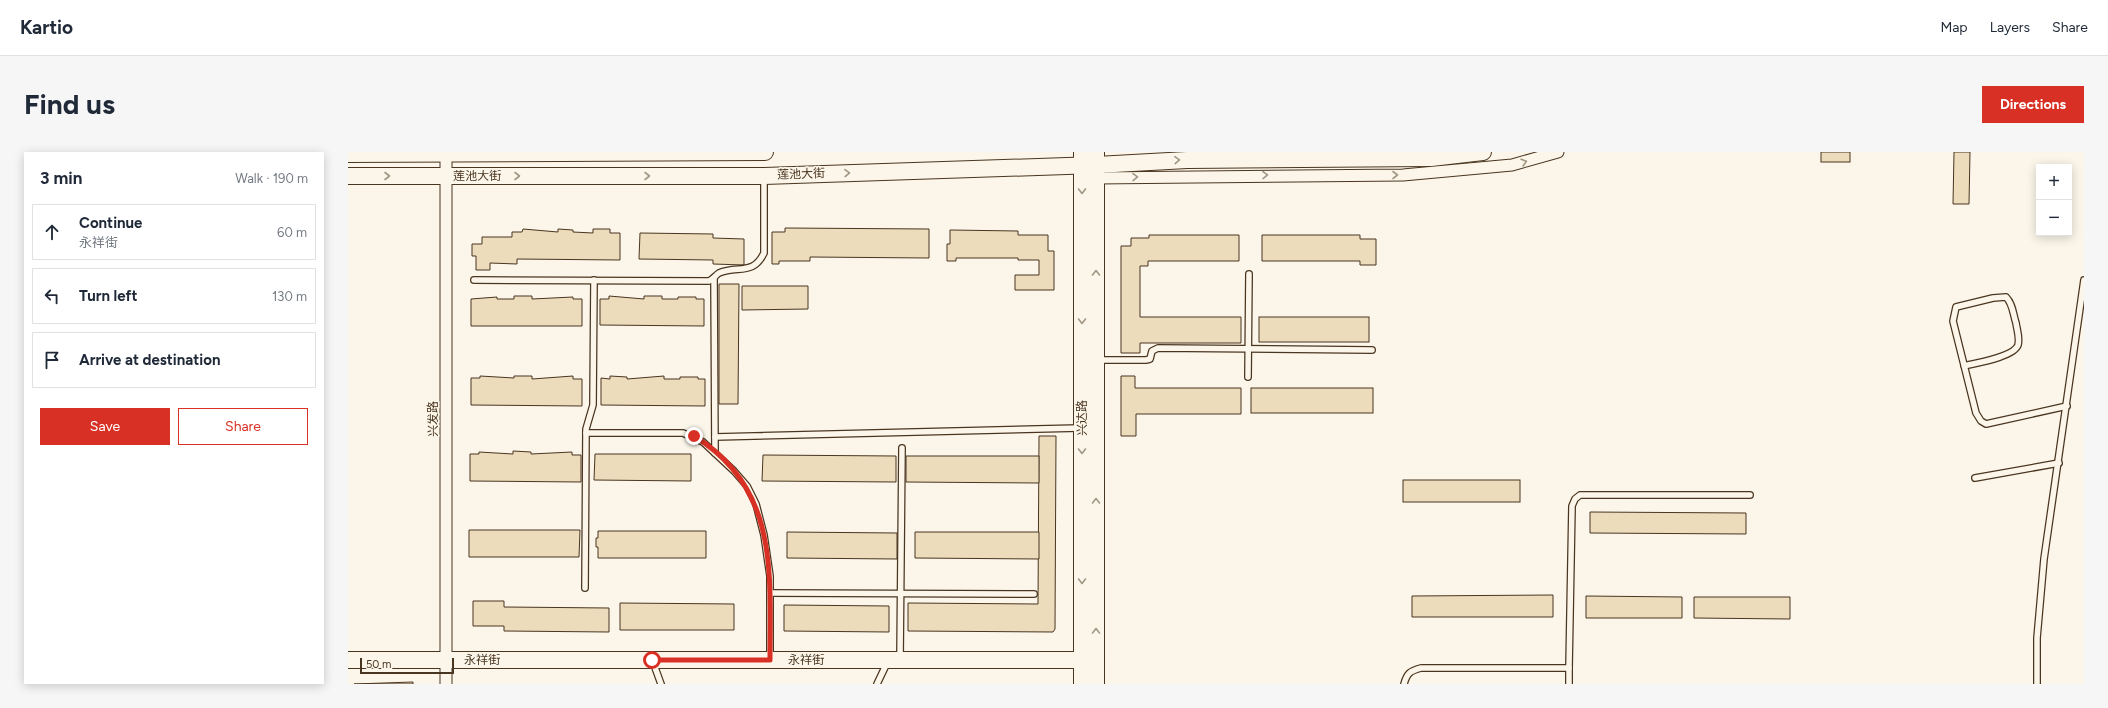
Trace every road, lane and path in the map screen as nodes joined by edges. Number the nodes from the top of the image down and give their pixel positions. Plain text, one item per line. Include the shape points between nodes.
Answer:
1 (764, 152) edge
2 (1483, 152) edge
3 (1558, 152) edge
4 (348, 154) edge
5 (446, 154) junction
6 (1091, 162) edge
7 (348, 176) edge
8 (446, 176) junction
9 (764, 176) junction
10 (1249, 274) dead end
11 (714, 278) junction
12 (474, 280) dead end
13 (594, 280) junction
14 (2084, 280) edge
15 (1248, 349) junction
16 (1372, 350) dead end
17 (1096, 360) junction
18 (1964, 366) junction
19 (1248, 377) dead end
20 (2067, 406) junction
21 (1082, 428) junction
22 (586, 433) junction
23 (715, 437) junction
24 (902, 448) dead end
25 (715, 452) junction
26 (2059, 463) junction
27 (1975, 478) dead end
28 (1750, 495) dead end
29 (585, 588) dead end
30 (770, 593) junction
31 (901, 594) junction
32 (1034, 594) dead end
33 (348, 660) edge
34 (446, 660) junction
35 (652, 660) junction
36 (770, 660) junction
37 (894, 660) junction
38 (1089, 660) junction
39 (1569, 668) junction
40 (446, 684) edge
41 (661, 684) edge
42 (877, 684) edge
43 (1082, 684) edge
44 (1096, 684) edge
45 (1404, 684) edge
46 (1569, 684) edge
47 (2036, 684) edge

1 - 5 main road, 莲池大街
6 -> 2 main road, 莲池大街 via 1431,158
6 -> 3 street via 1403,175 1512,165
4 - 5 main road, 莲池大街
5 - 8 street, 兴发路
9 -> 6 main road, 莲池大街
17 -> 6 main road, 兴达路
6 -> 21 main road, 兴达路
7 -> 8 main road, 莲池大街
8 -> 9 main road, 莲池大街
8 - 34 street, 兴发路
9 - 11 lane via 764,253 761,261 753,267 718,273
10 - 15 lane
11 - 13 lane via 709,281
11 - 23 lane
12 - 13 lane
13 - 22 lane via 592,405
14 - 20 lane
15 - 16 lane
15 - 17 lane via 1158,348 1152,351 1150,359 1146,360
15 - 19 lane
38 -> 17 main road, 兴达路
18 - 18 lane via 1953,321 1956,307 2006,297 2010,302 2018,334 2018,346 2005,356
18 - 20 lane via 1976,413 1986,424
20 - 26 lane
21 - 23 lane
21 -> 38 main road, 兴达路
22 - 25 lane via 683,433 704,442
22 - 29 lane
23 - 25 lane
24 - 31 lane
25 - 30 lane via 747,486 756,504 769,561
26 - 27 lane
26 - 47 lane via 2044,559
28 - 39 lane via 1580,495 1575,499 1572,506
30 - 31 lane
30 - 36 lane
31 - 32 lane
31 - 37 lane
33 - 34 main road, 永祥街
34 - 35 main road, 永祥街
34 - 40 street, 兴发路
35 - 36 main road, 永祥街
35 - 41 lane
36 - 37 main road, 永祥街
37 - 38 main road, 永祥街
37 - 42 lane
38 - 43 main road, 兴达路
38 - 44 main road, 兴达路
39 - 45 lane via 1421,668 1410,671
39 - 46 lane

